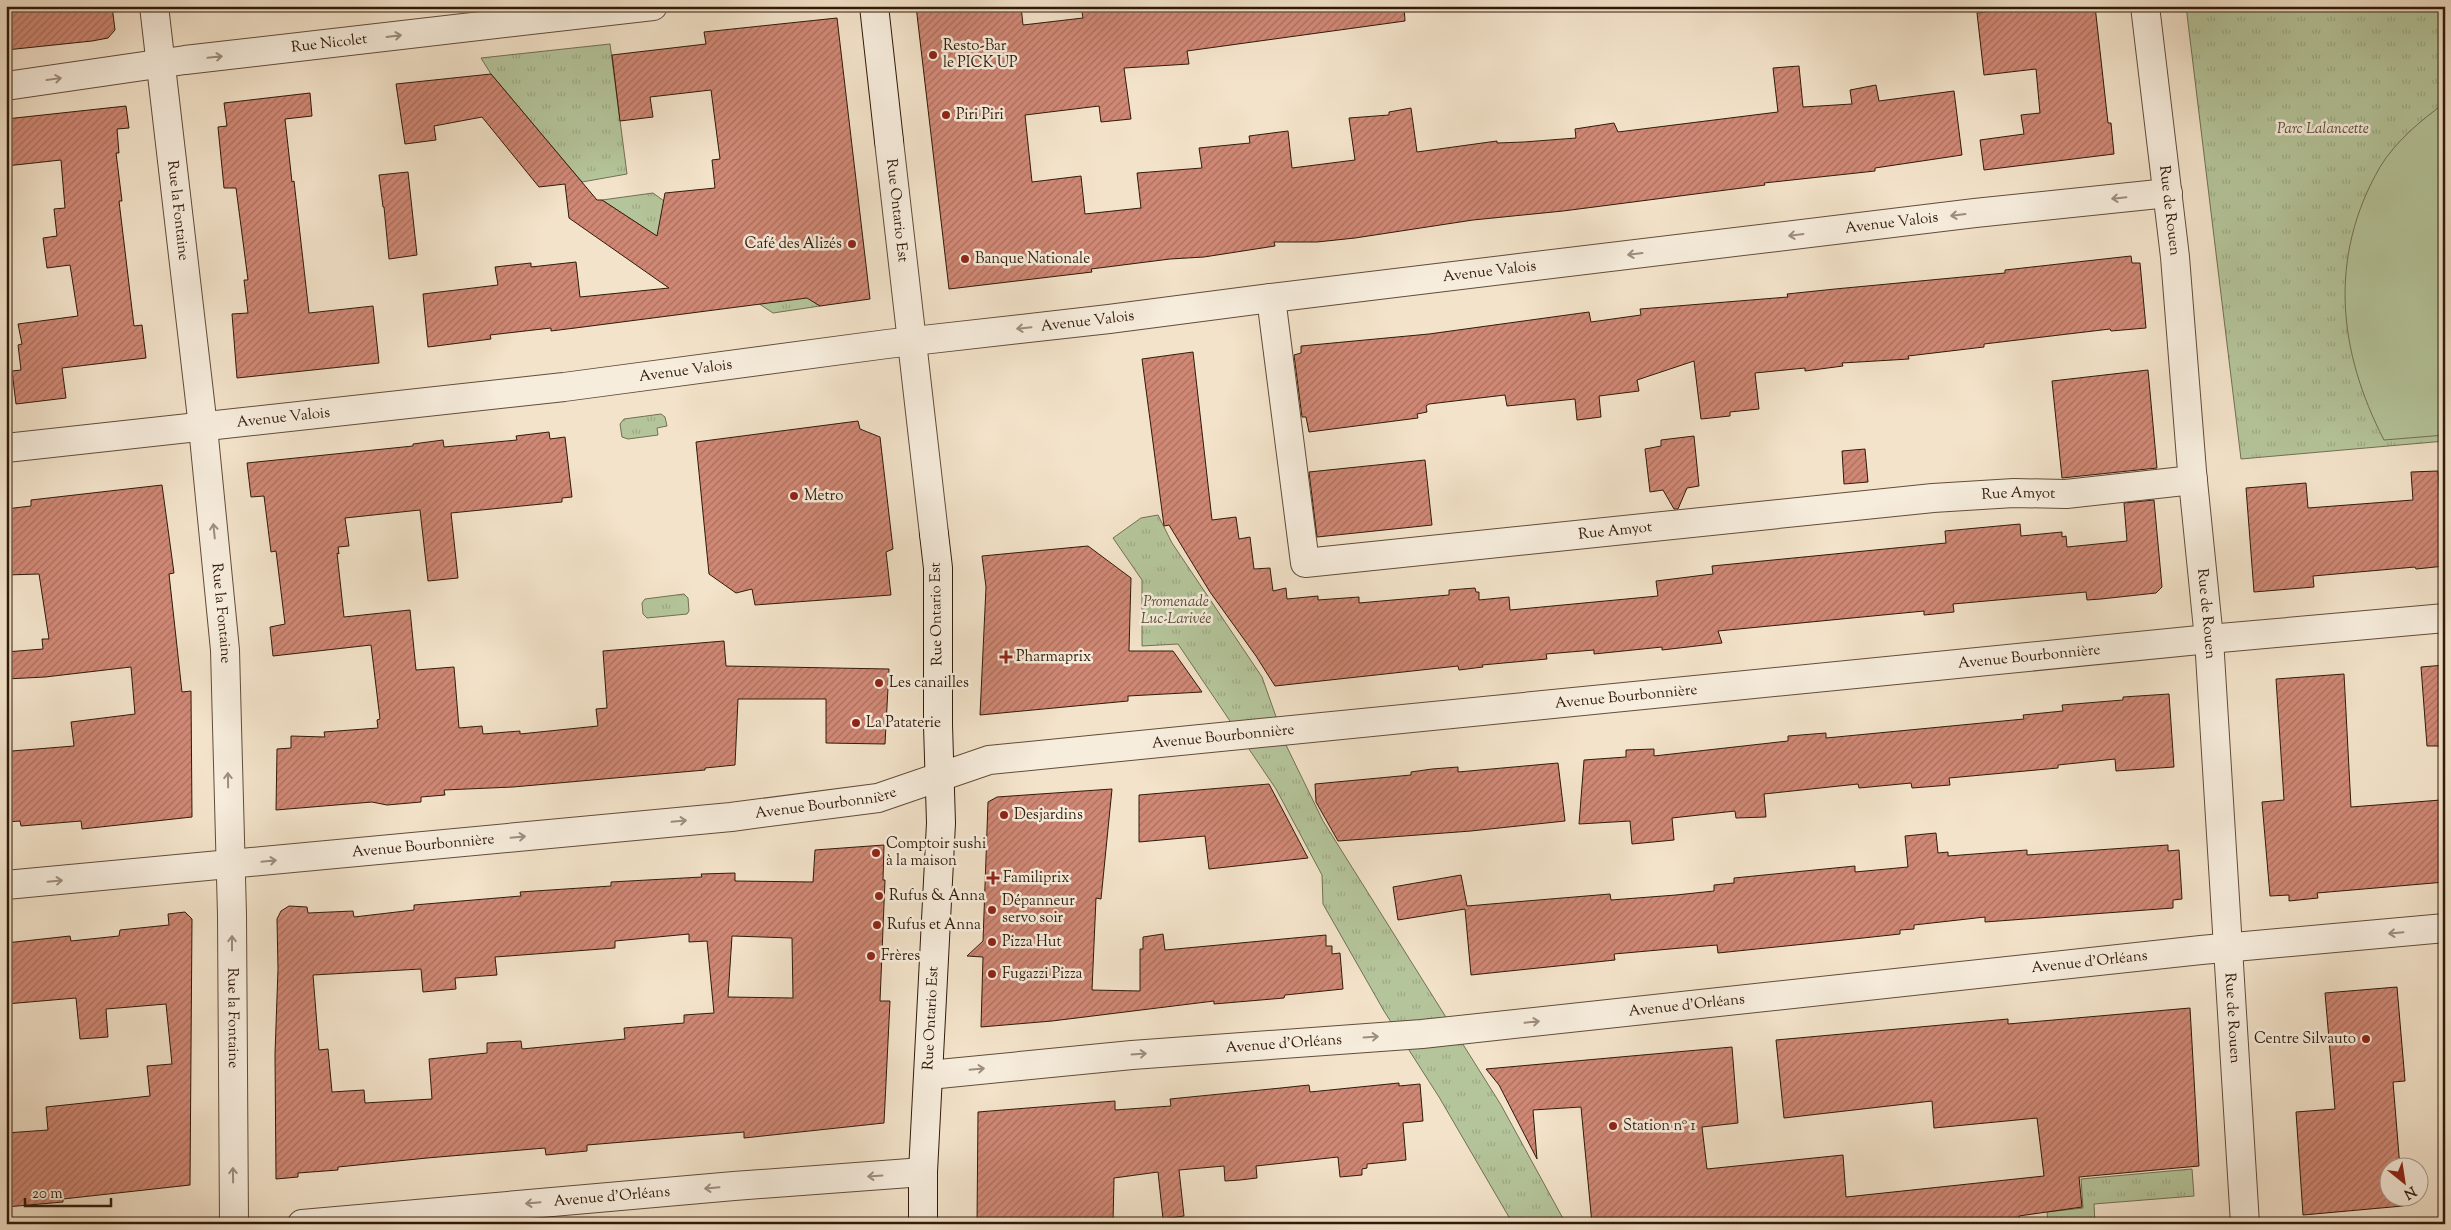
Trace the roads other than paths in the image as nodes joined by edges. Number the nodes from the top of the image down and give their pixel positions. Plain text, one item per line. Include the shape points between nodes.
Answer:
1 (154, 6) edge
2 (653, 6) edge
3 (874, 6) edge
4 (2146, 6) edge
5 (162, 63) junction
6 (6, 86) edge
7 (2168, 193) junction
8 (1271, 298) junction
9 (910, 341) junction
10 (203, 427) junction
11 (7, 444) edge
12 (2193, 480) junction
13 (2445, 618) edge
14 (2209, 638) junction
15 (940, 775) junction
16 (230, 865) junction
17 (6, 885) edge
18 (2445, 928) edge
19 (2228, 948) junction
20 (928, 1075) junction
21 (923, 1172) junction
22 (234, 1224) edge
23 (302, 1224) edge
24 (923, 1224) edge
25 (2245, 1224) edge

1 - 5 street, Rue la Fontaine
5 -> 2 street, Rue Nicolet
3 - 9 street, Rue Ontario Est
4 - 7 street, Rue de Rouen
6 -> 5 street, Rue Nicolet
5 - 10 street, Rue la Fontaine
7 -> 8 street, Avenue Valois
7 - 12 street, Rue de Rouen
8 -> 9 street, Avenue Valois
8 - 12 street, Rue Amyot via 1305,564 1933,498 2014,493 2066,494
9 - 10 street, Avenue Valois via 564,387
9 - 15 street, Rue Ontario Est via 938,568
10 - 11 street, Avenue Valois
16 -> 10 street, Rue la Fontaine via 225,650
12 - 14 street, Rue de Rouen
13 - 14 street, Avenue Bourbonnière
14 - 15 street, Avenue Bourbonnière via 1134,744 982,761
14 - 19 street, Rue de Rouen
16 -> 15 street, Avenue Bourbonnière via 732,817 878,798
15 - 20 street, Rue Ontario Est via 941,823
17 -> 16 street, Avenue Bourbonnière
22 -> 16 street, Rue la Fontaine
18 -> 19 street, Avenue d'Orléans
20 -> 19 street, Avenue d'Orléans via 1132,1054 1422,1034
19 - 25 street, Rue de Rouen
20 - 21 street, Rue Ontario Est
21 -> 23 street, Avenue d'Orléans
21 - 24 street, Rue Ontario Est

